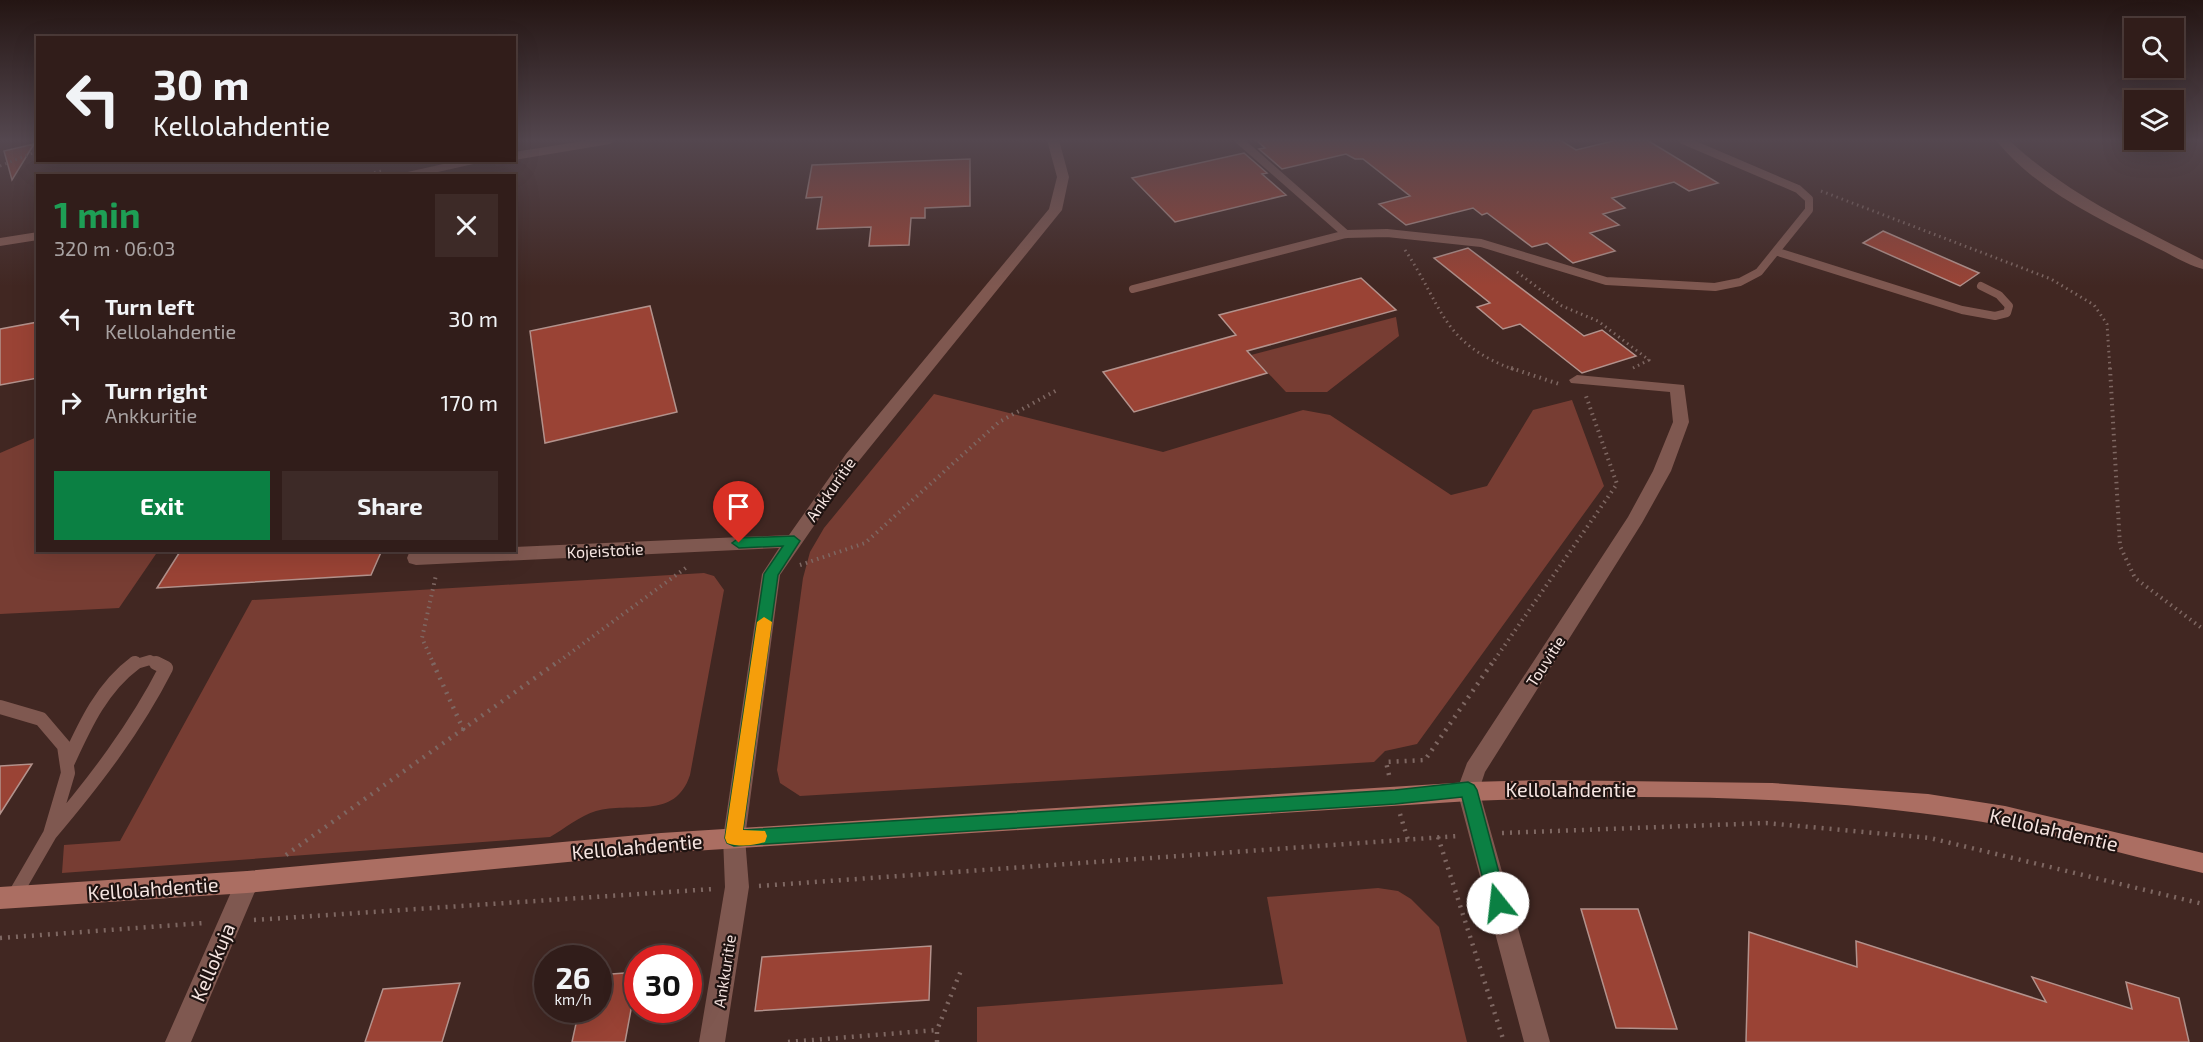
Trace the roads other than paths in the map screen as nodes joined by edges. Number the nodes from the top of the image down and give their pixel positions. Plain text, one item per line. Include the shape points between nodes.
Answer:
1 (1060, 189) edge
2 (1294, 189) edge
3 (1797, 189) edge
4 (2065, 189) edge
5 (1346, 234) junction
6 (36, 236) edge
7 (0, 242) edge
8 (1778, 252) junction
9 (2203, 265) edge
10 (1981, 286) dead end
11 (1132, 290) dead end
12 (1571, 383) road end
13 (794, 541) junction
14 (416, 558) dead end
15 (0, 706) edge
16 (67, 764) junction
17 (1468, 790) junction
18 (50, 834) junction
19 (734, 838) junction
20 (2203, 863) edge
21 (247, 882) junction
22 (6, 898) edge
23 (178, 1042) edge
24 (712, 1042) edge
25 (1537, 1042) edge

1 - 13 street, Ankkuritie via 1055,210 852,458
2 - 5 lane
3 - 8 lane via 1809,199 1809,210
4 - 9 street via 2096,210
5 - 8 lane via 1482,243 1589,278 1661,285 1715,287 1740,282 1759,272
5 - 11 lane
6 - 7 street
8 - 10 lane via 1962,310 1995,316 2007,313 2009,306 1999,295
12 - 17 street, Touvitie via 1678,388 1681,422 1662,471 1636,519 1475,769
13 - 14 street, Kojeistotie
13 - 19 street, Ankkuritie via 771,574
15 - 16 lane via 41,719 64,746
16 - 18 lane via 68,773
16 - 18 lane via 114,678 148,661 166,668 107,767
17 - 19 street, Kellolahdentie
17 - 20 street, Kellolahdentie via 1764,792 1899,801 2004,816
17 - 25 street
18 - 22 lane
19 - 21 street, Kellolahdentie
19 - 24 street, Ankkuritie via 737,887
21 - 22 street, Kellolahdentie
21 - 23 street, Kellokuja

